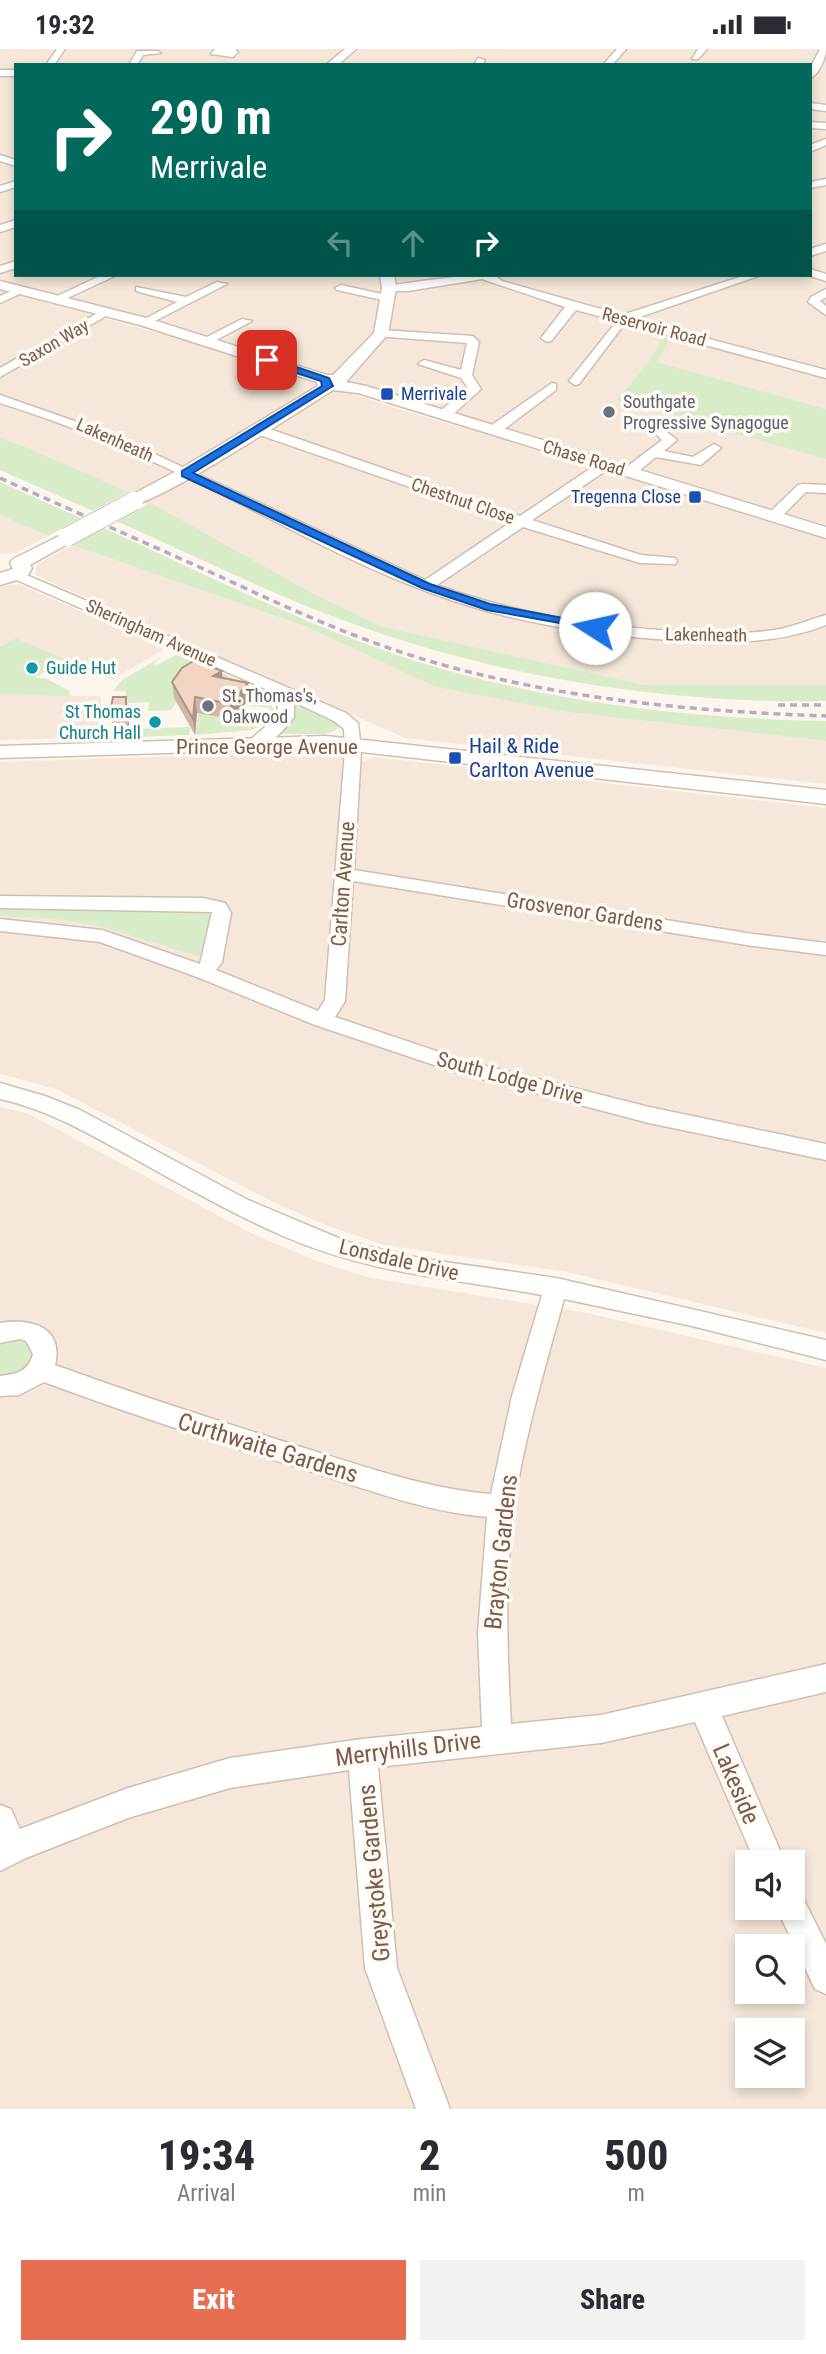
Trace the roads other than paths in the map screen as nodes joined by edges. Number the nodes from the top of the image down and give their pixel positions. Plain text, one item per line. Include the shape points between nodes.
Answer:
1 (351, 49) edge
2 (622, 49) edge
3 (703, 49) edge
4 (824, 49) edge
5 (157, 53) dead end
6 (695, 57) dead end
7 (134, 63) edge
8 (334, 63) edge
9 (609, 63) edge
10 (813, 76) edge
11 (107, 277) edge
12 (474, 277) edge
13 (489, 277) edge
14 (751, 277) edge
15 (222, 284) dead end
16 (0, 285) edge
17 (388, 287) edge
18 (341, 288) dead end
19 (140, 289) dead end
20 (20, 291) junction
21 (826, 292) edge
22 (0, 300) edge
23 (55, 300) junction
24 (187, 301) junction
25 (574, 306) junction
26 (826, 312) edge
27 (107, 313) junction
28 (625, 320) junction
29 (246, 321) dead end
30 (145, 322) junction
31 (381, 334) junction
32 (547, 338) dead end
33 (205, 341) junction
34 (424, 364) dead end
35 (0, 373) edge
36 (826, 374) edge
37 (466, 375) junction
38 (575, 381) dead end
39 (334, 382) junction
40 (552, 387) dead end
41 (0, 399) edge
42 (444, 415) junction
43 (655, 427) dead end
44 (259, 430) junction
45 (494, 430) junction
46 (714, 449) dead end
47 (654, 453) junction
48 (699, 461) junction
49 (605, 465) junction
50 (711, 470) dead end
51 (629, 472) junction
52 (186, 473) junction
53 (826, 489) edge
54 (773, 517) junction
55 (523, 522) junction
56 (826, 534) edge
57 (670, 561) dead end
58 (9, 570) edge
59 (426, 586) junction
60 (826, 619) edge
61 (285, 692) junction
62 (256, 744) junction
63 (353, 744) junction
64 (0, 752) edge
65 (826, 797) edge
66 (344, 876) junction
67 (0, 902) edge
68 (0, 925) edge
69 (826, 949) edge
70 (204, 972) junction
71 (322, 1020) junction
72 (0, 1091) edge
73 (826, 1152) edge
74 (556, 1287) junction
75 (0, 1333) edge
76 (826, 1350) edge
77 (41, 1370) junction
78 (0, 1386) edge
79 (501, 1507) junction
80 (826, 1678) edge
81 (703, 1706) junction
82 (497, 1738) junction
83 (362, 1754) junction
84 (0, 1820) edge
85 (765, 1850) edge
86 (6, 1852) edge
87 (797, 1920) edge
88 (826, 1978) edge
89 (433, 2109) edge

1 - 8 street
2 - 9 street
3 - 6 street
4 - 10 street
5 - 7 street via 140,53
11 - 23 street
12 - 17 street
13 - 25 street, Reservoir Road
14 - 28 street via 642,310
15 - 24 street
16 - 20 street, Chase Road
17 - 18 street
17 - 31 street
19 - 24 street
20 - 22 street
20 - 23 street, Chase Road
21 - 26 street via 814,302
23 - 27 street, Chase Road
24 - 30 street
25 - 28 street, Reservoir Road
25 - 32 street
27 - 30 street, Chase Road
27 - 35 street, Saxon Way
28 - 36 street, Reservoir Road
28 - 38 street
29 - 33 street
30 - 33 street, Chase Road
31 - 37 street via 469,339 473,342
31 - 39 street
33 - 39 street, Chase Road
34 - 37 street
37 - 42 street via 475,389
39 - 42 street, Chase Road
39 - 44 street
40 - 45 street
41 - 52 street, Lakenheath via 80,423
42 - 45 street, Chase Road
43 - 47 street via 670,439
44 - 52 street
44 - 55 street, Chestnut Close
45 - 49 street, Chase Road
46 - 48 street
47 - 48 street
47 - 51 street
48 - 50 street
49 - 51 street, Chase Road
49 - 55 street
51 - 54 street, Chase Road
52 - 58 street, bridge
52 - 59 street, Lakenheath
53 - 54 street via 803,488
54 - 56 street, Chase Road
55 - 57 street, Chestnut Close via 640,559
55 - 59 street
58 - 61 street, Sheringham Avenue
59 - 60 street, Lakenheath via 487,607 653,635 779,634
61 - 62 street via 286,717
61 - 63 street, Sheringham Avenue via 346,722 352,727
62 - 63 street, Prince George Avenue
62 - 64 street, Prince George Avenue
63 - 65 street, Prince George Avenue
63 - 66 street, Carlton Avenue
66 - 69 street, Grosvenor Gardens
66 - 71 street, Carlton Avenue via 335,1001
67 - 70 street via 218,907 222,913 212,962
68 - 70 street, South Lodge Drive via 102,936
70 - 71 street, South Lodge Drive
71 - 73 street, South Lodge Drive via 462,1067 649,1115
72 - 74 street, Lonsdale Drive via 25,1095 69,1114 284,1227 345,1250 415,1268
74 - 76 street, Lonsdale Drive
74 - 79 street, Brayton Gardens via 524,1396
75 - 77 street via 24,1330 40,1338 47,1353
77 - 78 street via 25,1383
77 - 79 street, Curthwaite Gardens via 140,1407 363,1478 432,1497
79 - 82 street, Brayton Gardens via 492,1633
80 - 81 street, Merryhills Drive
81 - 82 street, Merryhills Drive via 601,1729
81 - 85 street, Lakeside
82 - 83 street, Merryhills Drive
83 - 86 street, Merryhills Drive via 230,1773 128,1803
83 - 89 street, Greystoke Gardens via 381,1968
84 - 86 street
87 - 88 street

